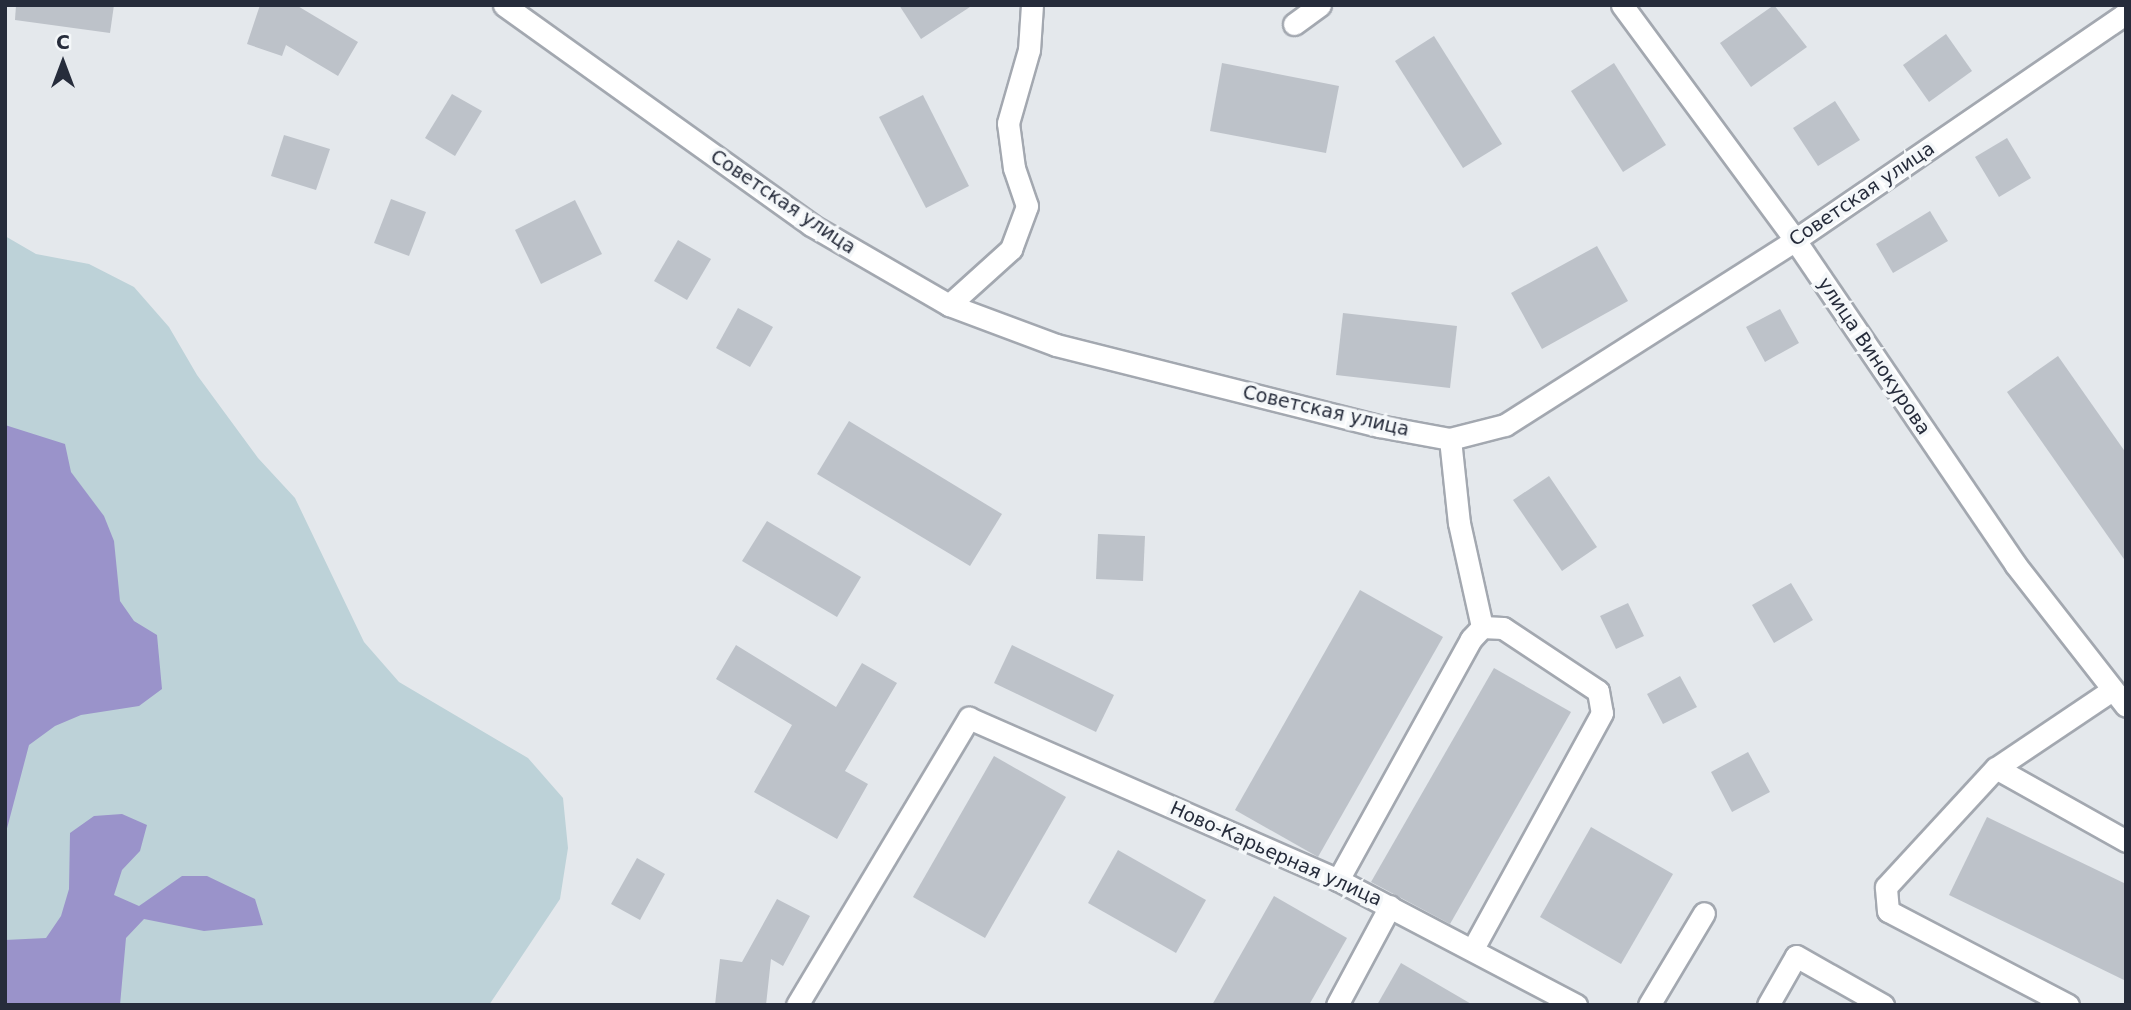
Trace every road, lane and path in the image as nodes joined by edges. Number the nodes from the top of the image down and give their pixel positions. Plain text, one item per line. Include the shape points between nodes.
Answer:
1 (504, 5) edge
2 (1032, 5) edge
3 (1320, 5) edge
4 (1622, 5) edge
5 (2126, 13) edge
6 (1294, 24) dead end
7 (1795, 240) junction
8 (948, 305) junction
9 (1450, 439) junction
10 (1482, 627) junction
11 (2119, 698) edge
12 (1996, 768) junction
13 (2126, 841) edge
14 (1338, 880) junction
15 (1390, 906) junction
16 (1704, 913) dead end
17 (1472, 950) junction
18 (797, 1005) edge
19 (1337, 1005) edge
20 (1576, 1005) edge
21 (1649, 1005) edge
22 (1768, 1005) edge
23 (1883, 1005) edge
24 (2068, 1005) edge

1 - 8 street, Советская улица via 811,225
2 - 8 street via 1029,50 1008,123 1014,168 1027,206 1011,249
3 - 6 street
4 - 7 street, улица Винокурова
5 - 7 street, Советская улица
7 - 9 street, Советская улица via 1505,425
7 - 11 street, улица Винокурова via 2015,564
8 - 9 street, Советская улица via 1056,345 1379,426
9 - 10 street via 1459,523
10 - 14 street
10 - 17 street via 1503,628 1598,691 1602,713
11 - 12 street
12 - 13 street
12 - 24 street via 1886,887 1888,911
14 - 15 street, Ново-Карьерная улица
14 - 18 street, Ново-Карьерная улица via 969,718
15 - 17 street, Ново-Карьерная улица
15 - 19 street
16 - 21 street
17 - 20 street, Ново-Карьерная улица
22 - 23 street via 1796,956

